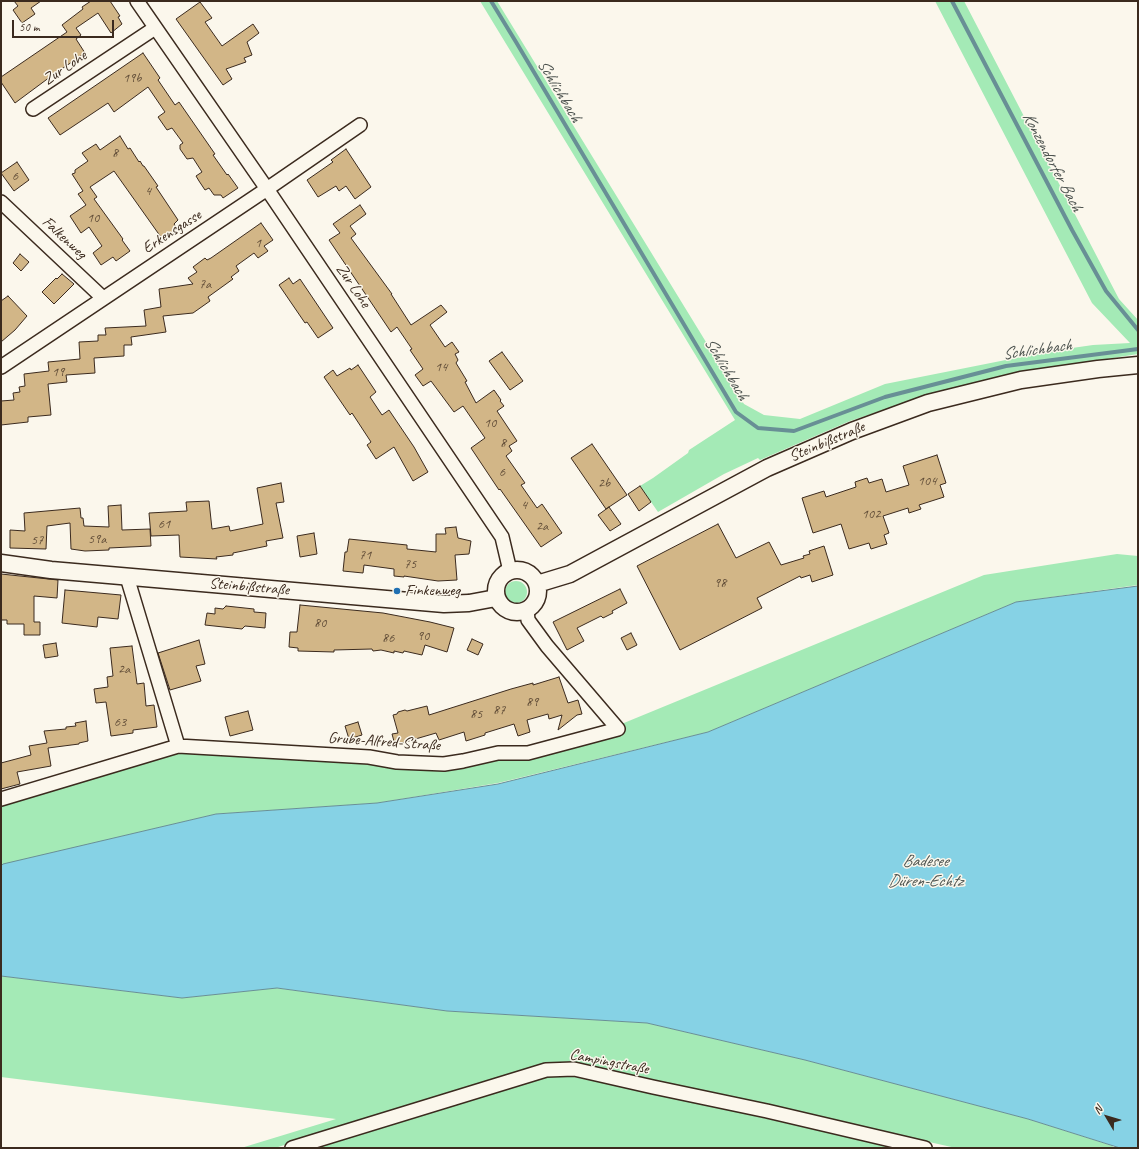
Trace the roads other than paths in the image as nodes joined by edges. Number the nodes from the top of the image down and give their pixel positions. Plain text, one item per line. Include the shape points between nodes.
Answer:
1 (137, 1) edge
2 (155, 28) junction
3 (33, 109) dead end
4 (360, 125) dead end
5 (267, 189) junction
6 (1, 202) edge
7 (103, 298) junction
8 (1138, 365) edge
9 (1, 367) edge
10 (1, 563) edge
11 (510, 571) junction
12 (127, 577) junction
13 (537, 584) junction
14 (496, 598) junction
15 (527, 610) junction
16 (178, 746) junction
17 (1, 799) edge
18 (292, 1148) edge
19 (925, 1148) edge

1 - 2 street, Zur Lohe
2 - 3 street, Zur Lohe
2 - 5 street, Zur Lohe
4 - 5 street, Erkensgasse
5 - 7 street, Erkensgasse
5 - 11 street, Zur Lohe via 502,537
6 - 7 street, Falkenweg
7 - 9 street, Erkensgasse
8 - 13 street, Steinbißstraße via 1021,380 928,403 852,431 767,468 570,574
10 - 12 street, Steinbißstraße
11 - 13 street via 527,572
11 - 14 street via 498,581
12 - 14 street, Steinbißstraße via 444,604
12 - 16 street
13 - 15 street via 537,599
14 - 15 street via 501,606 509,611 518,613
15 - 16 street, Grube-Alfred-Straße via 528,620 547,646 618,729 528,753 498,753 444,764
16 - 17 street, Grube-Alfred-Straße
18 - 19 street, Campingstraße via 546,1070 574,1069

